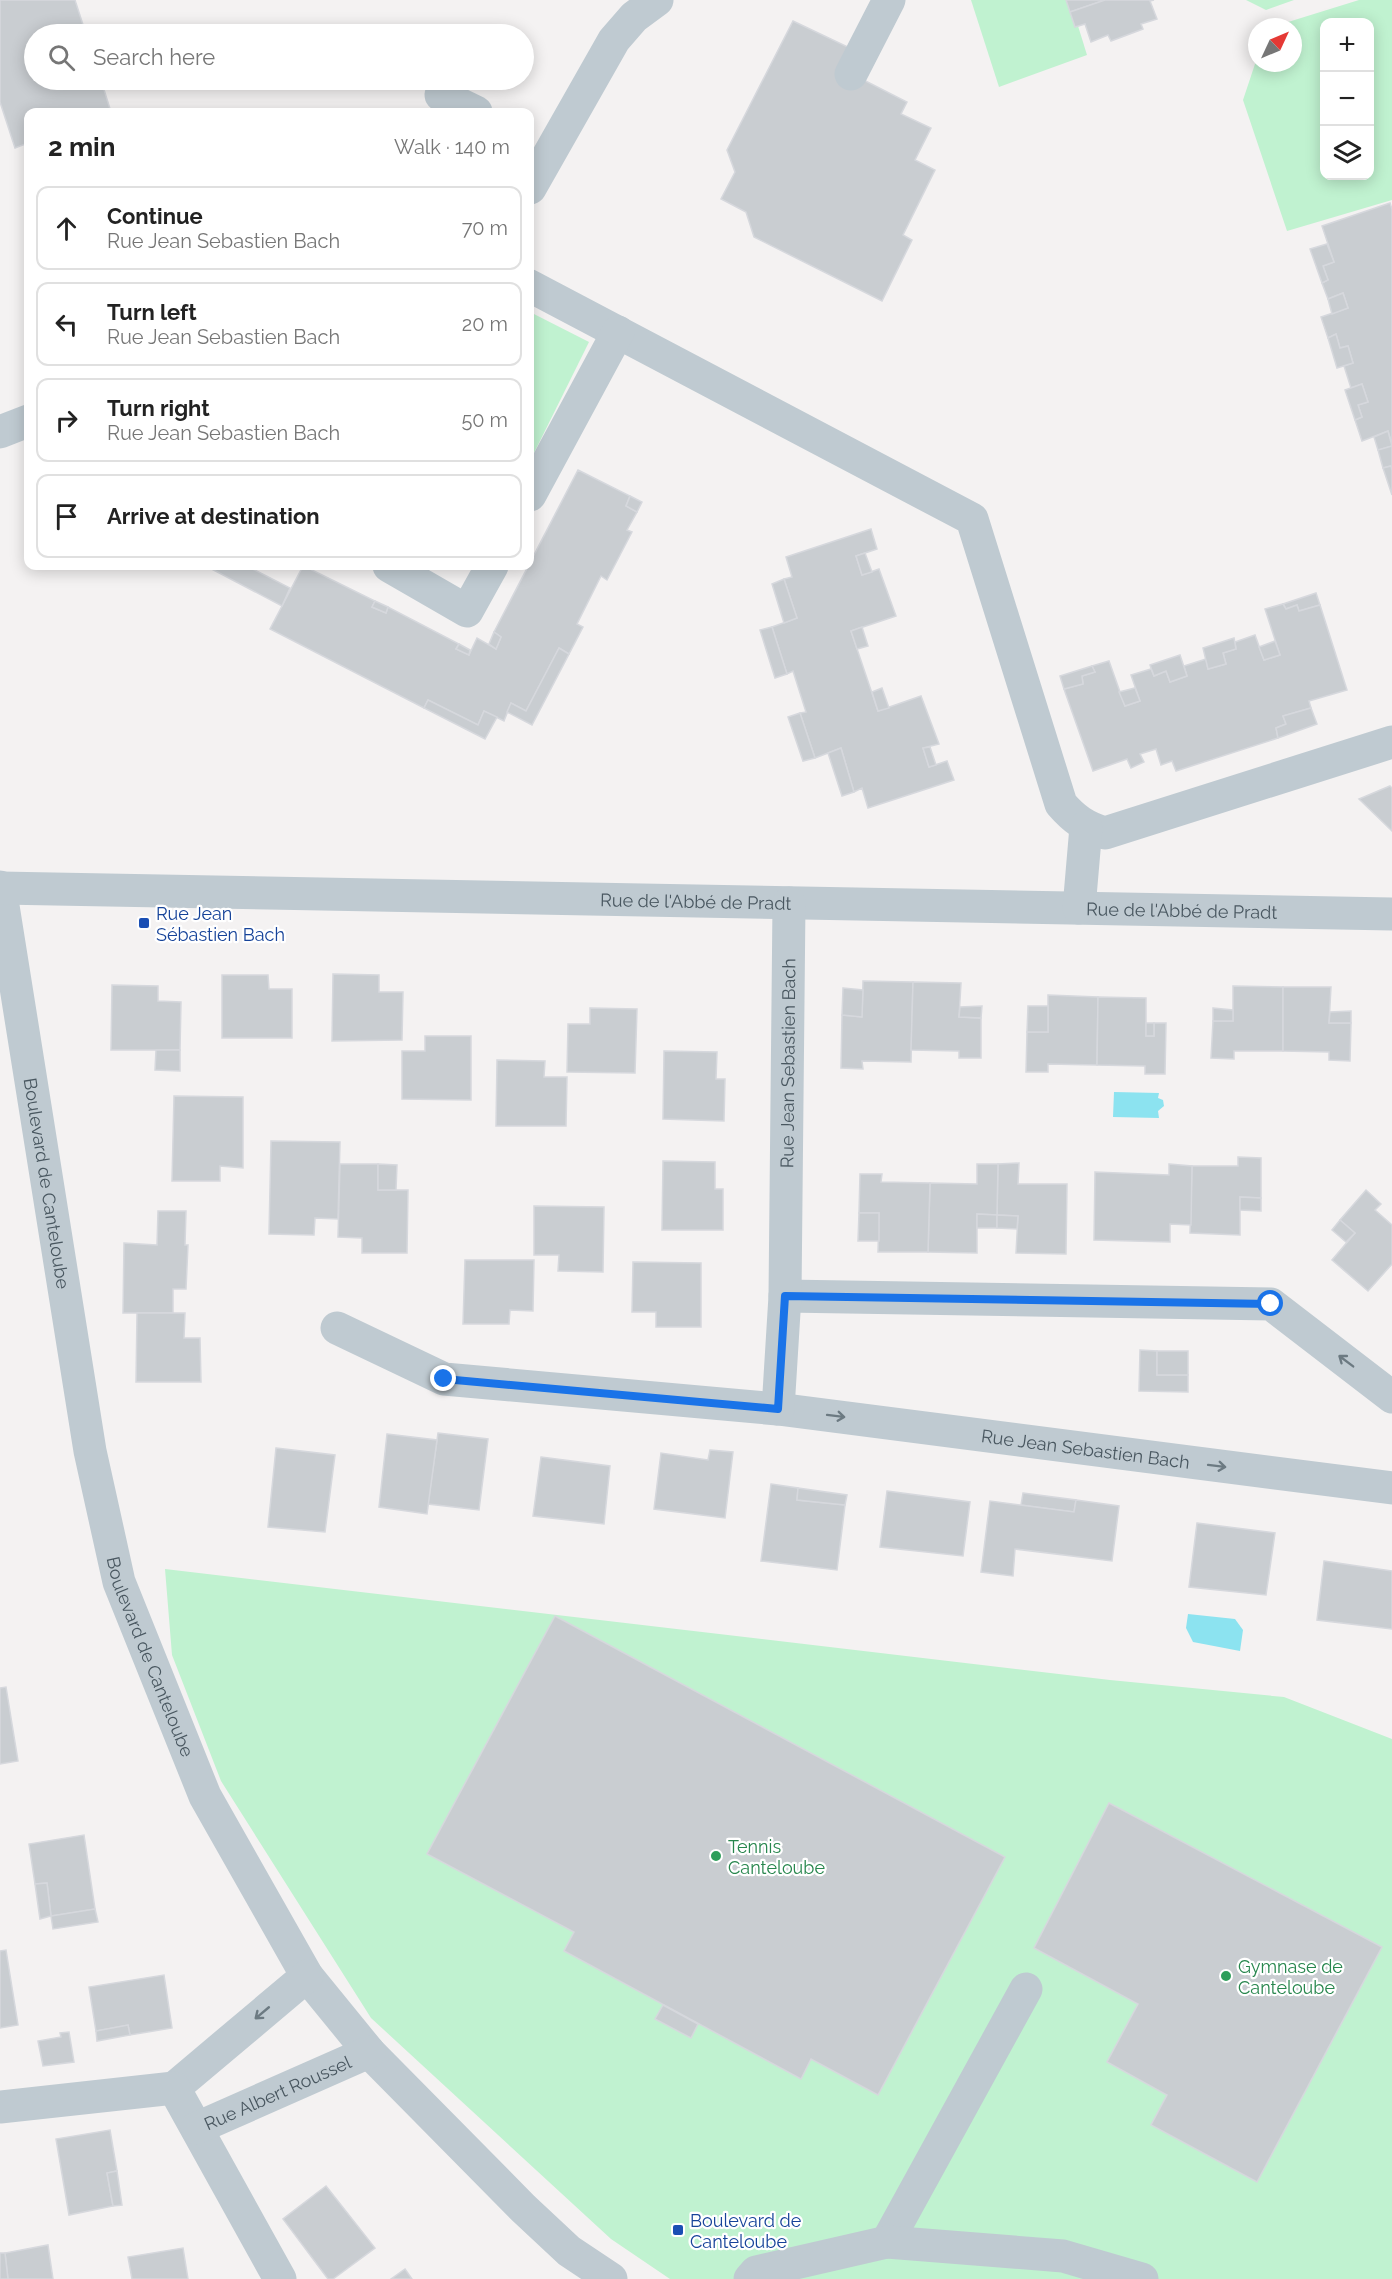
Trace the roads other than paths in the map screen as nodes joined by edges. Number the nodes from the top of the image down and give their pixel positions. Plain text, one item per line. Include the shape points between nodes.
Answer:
1 (657, 0) edge
2 (889, 0) edge
3 (851, 74) dead end
4 (441, 95) dead end
5 (468, 108) edge
6 (540, 144) edge
7 (534, 170) edge
8 (534, 288) edge
9 (618, 332) junction
10 (24, 423) edge
11 (0, 432) edge
12 (534, 488) edge
13 (395, 570) edge
14 (490, 570) edge
15 (1392, 742) edge
16 (1086, 827) junction
17 (0, 887) edge
18 (789, 903) junction
19 (1079, 908) junction
20 (1392, 914) edge
21 (785, 1296) junction
22 (337, 1328) dead end
23 (1392, 1396) edge
24 (778, 1409) junction
25 (1392, 1488) edge
26 (307, 1976) junction
27 (1026, 1989) dead end
28 (369, 2052) junction
29 (174, 2088) junction
30 (0, 2107) edge
31 (196, 2128) junction
32 (887, 2242) junction
33 (280, 2279) edge
34 (610, 2279) edge
35 (750, 2279) edge
36 (1142, 2279) edge

1 - 6 street via 634,17 614,40
2 - 3 street
4 - 5 street
6 - 7 street
8 - 9 street
9 - 12 street
9 - 16 street via 972,519 1060,804
10 - 11 street
13 - 14 street via 467,611
15 - 16 street via 1104,833
16 - 19 street
17 - 18 street, Rue de l'Abbé de Pradt
17 - 26 street, Boulevard de Canteloube via 90,1451 119,1582 205,1796
18 - 19 street, Rue de l'Abbé de Pradt
18 - 21 street, Rue Jean Sebastien Bach
19 - 20 street, Rue de l'Abbé de Pradt
23 -> 21 street via 1271,1304
21 - 24 street, Rue Jean Sebastien Bach
22 - 24 street, Rue Jean Sebastien Bach via 444,1379
24 -> 25 street, Rue Jean Sebastien Bach
26 - 28 street, Boulevard de Canteloube
26 -> 29 street
27 - 32 street
28 - 31 street, Rue Albert Roussel
28 - 34 street, Boulevard de Canteloube via 569,2251
29 - 30 street
29 - 31 street, Rue Albert Roussel
31 - 33 street
32 - 35 street via 756,2272
32 - 36 street via 1063,2256

